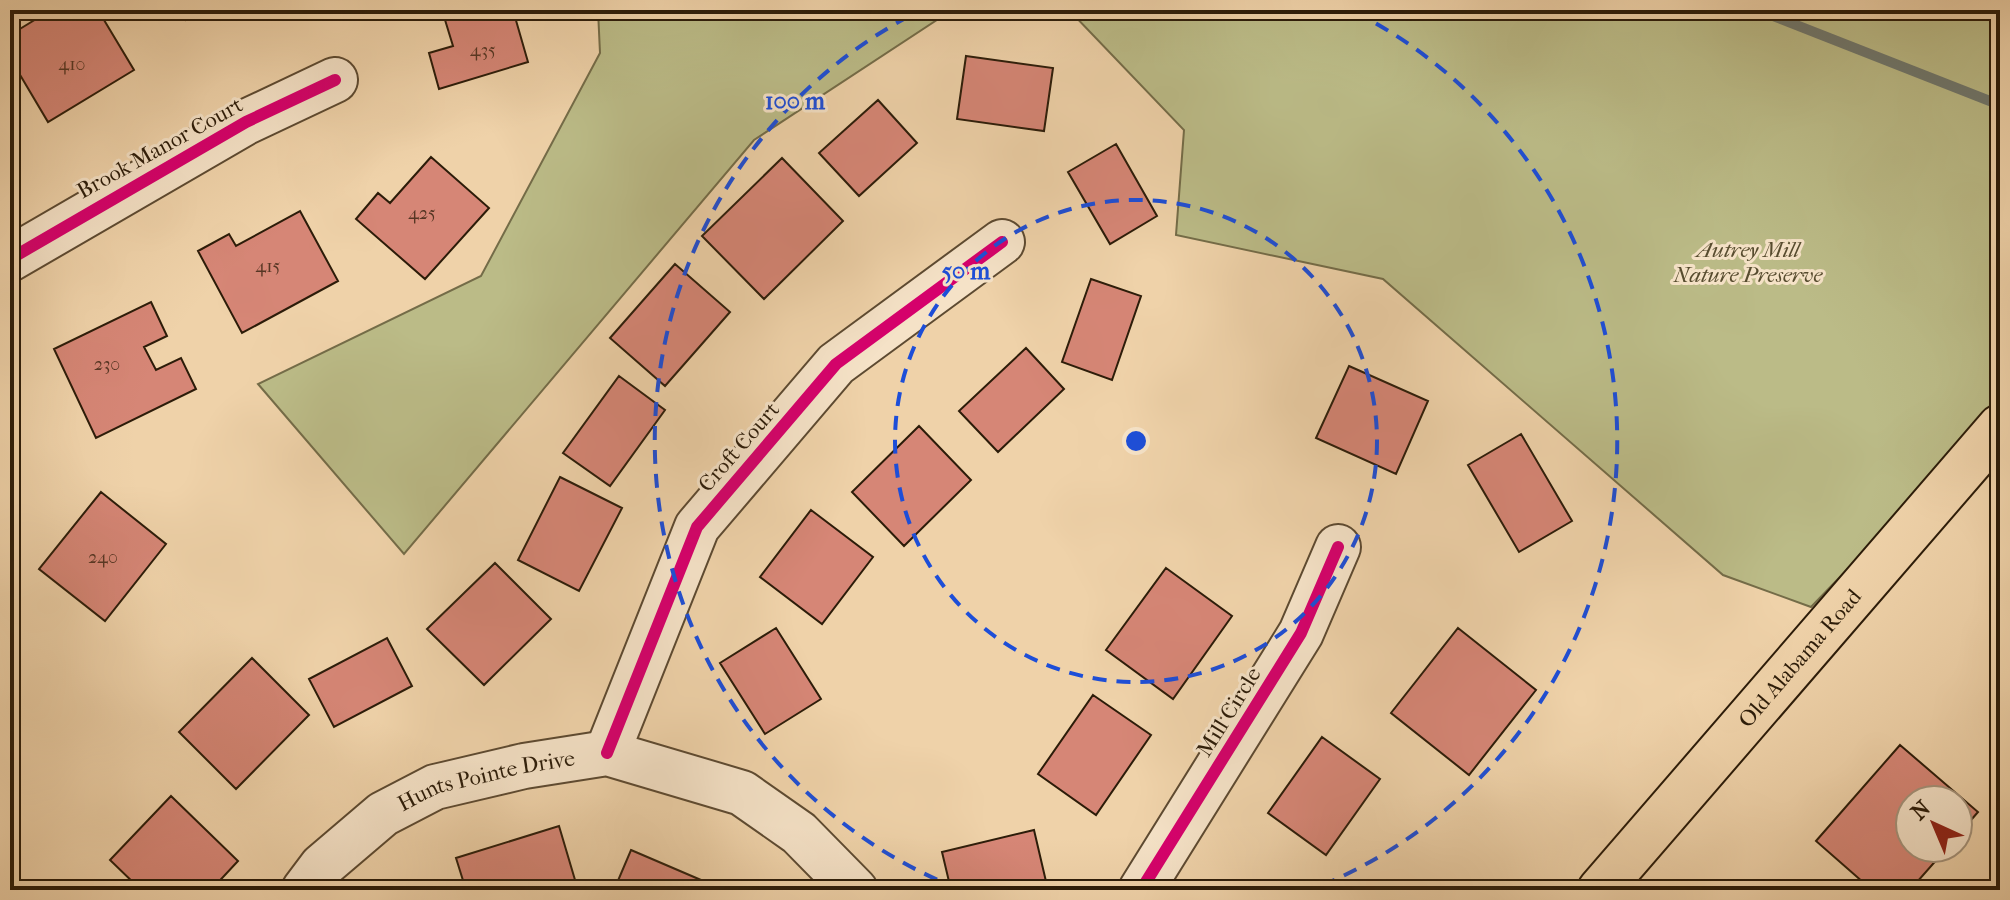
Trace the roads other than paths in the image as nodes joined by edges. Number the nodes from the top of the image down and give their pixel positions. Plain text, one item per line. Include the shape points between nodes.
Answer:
1 (335, 80) dead end
2 (1002, 242) dead end
3 (10, 259) edge
4 (2000, 427) edge
5 (1338, 547) dead end
6 (607, 753) junction
7 (304, 890) edge
8 (855, 890) edge
9 (1141, 890) edge
10 (1600, 890) edge

1 - 3 street, Brook Manor Court via 246,122
2 - 6 street, Croft Court via 836,364 697,527
4 - 10 main road, Old Alabama Road
5 - 9 street, Mill Circle via 1301,633
6 - 7 street, Hunts Pointe Drive via 435,787 383,814 322,866
6 - 8 street, Hunts Pointe Drive via 742,793 799,833

